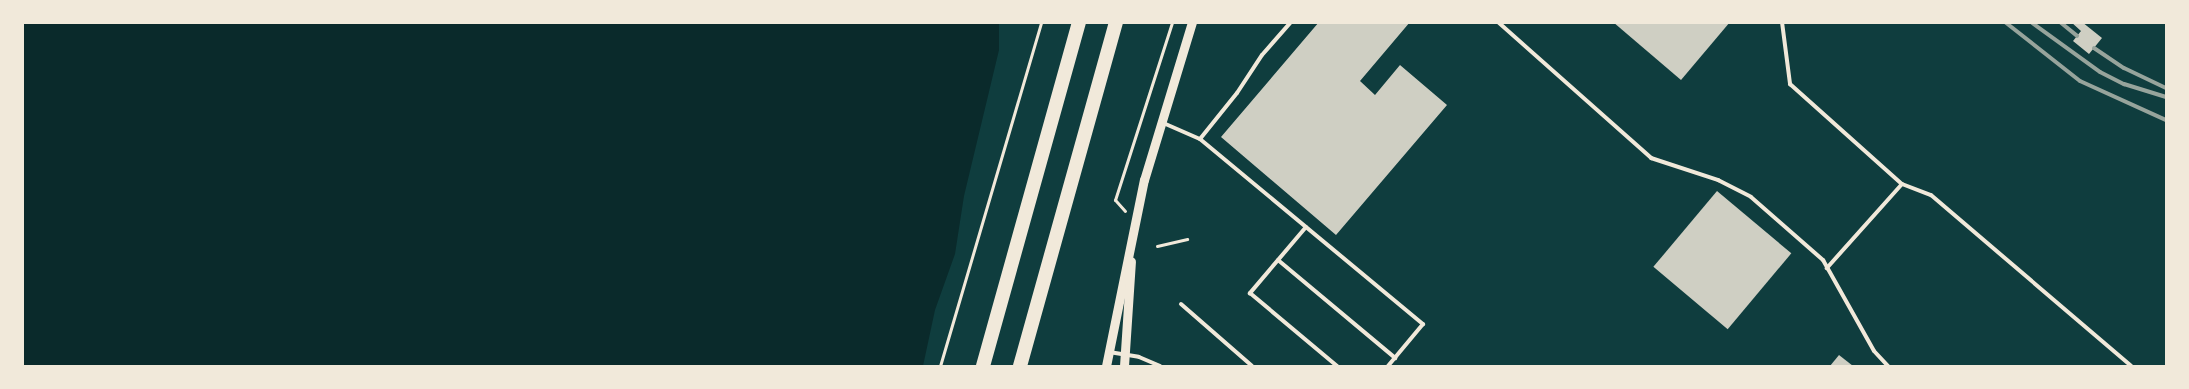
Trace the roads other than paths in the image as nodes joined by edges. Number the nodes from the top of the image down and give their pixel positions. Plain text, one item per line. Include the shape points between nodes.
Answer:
1 (1079, 22) edge
2 (1116, 22) edge
3 (1192, 22) edge
4 (1291, 22) edge
5 (1498, 22) edge
6 (1782, 22) edge
7 (1160, 122) junction
8 (1200, 139) junction
9 (1902, 184) junction
10 (1134, 221) junction
11 (1306, 227) junction
12 (1278, 260) junction
13 (1827, 268) junction
14 (1181, 304) dead end
15 (1109, 352) junction
16 (1124, 354) junction
17 (1395, 358) junction
18 (983, 366) edge
19 (1020, 366) edge
20 (1106, 366) edge
21 (1124, 366) edge
22 (1160, 366) edge
23 (1253, 366) edge
24 (1336, 366) edge
25 (1390, 366) edge
26 (1888, 366) edge
27 (2131, 366) edge

1 - 18 highway
2 - 19 highway
3 - 7 street
4 - 8 lane via 1262,55
5 - 13 lane via 1651,158 1718,180 1751,197
6 - 9 lane via 1790,84
7 - 8 lane
7 - 10 street
8 - 11 lane
9 - 13 lane
9 - 27 lane via 1931,195
10 - 15 street
10 - 16 street
11 - 12 lane
11 - 17 lane via 1423,324
12 - 17 lane
12 - 24 lane via 1250,293
13 - 26 lane via 1874,351
14 - 23 lane
15 - 16 lane
15 - 20 street
16 - 21 street
16 - 22 lane
17 - 25 lane

